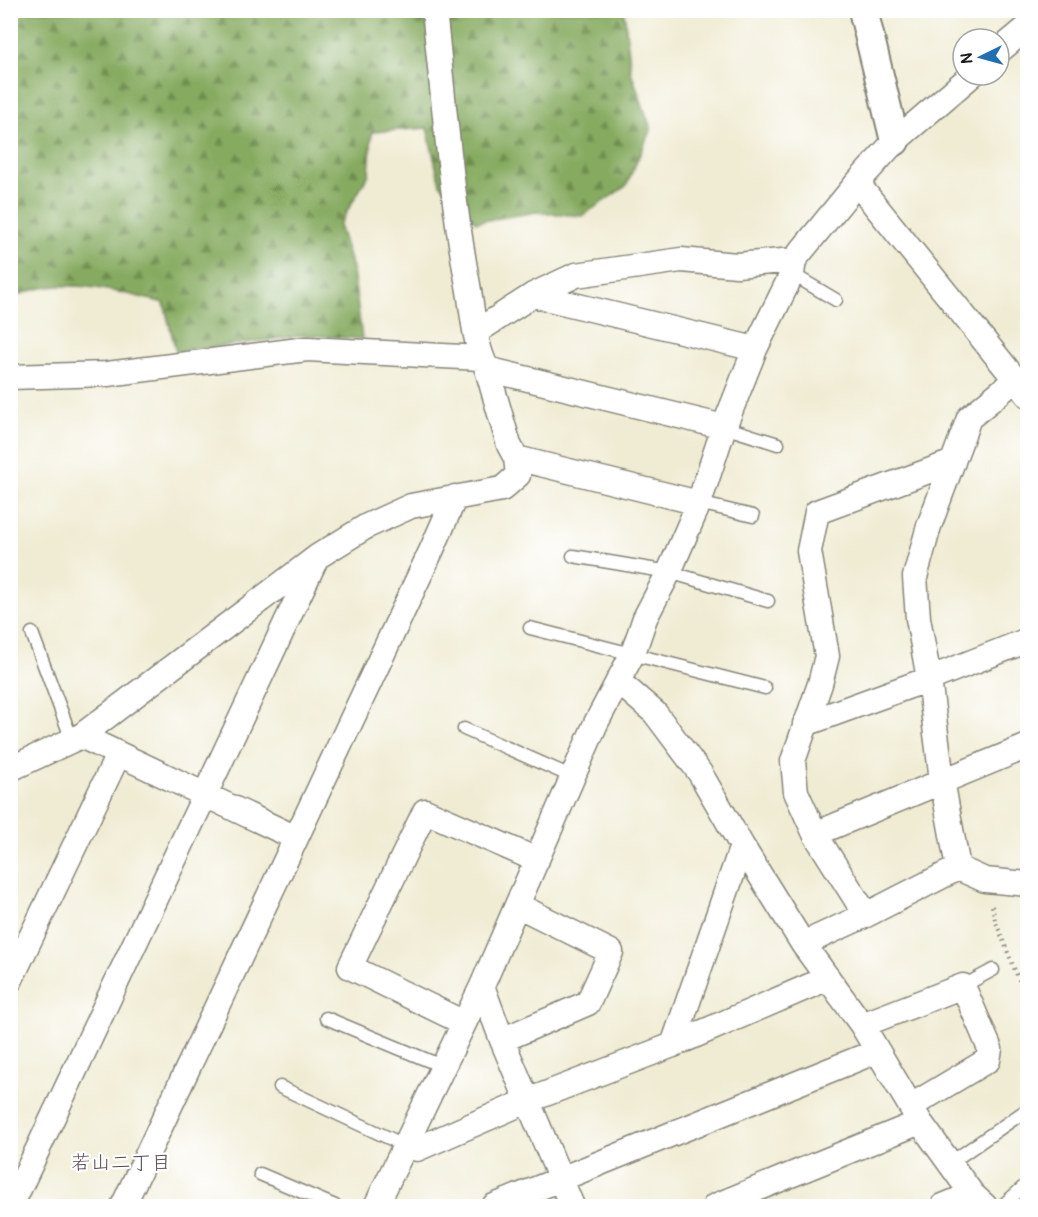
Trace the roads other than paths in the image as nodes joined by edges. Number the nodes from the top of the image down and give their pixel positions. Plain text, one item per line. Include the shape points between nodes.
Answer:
1 (434, 10) edge
2 (863, 10) edge
3 (1028, 27) edge
4 (1011, 41) edge
5 (958, 87) edge
6 (895, 141) junction
7 (857, 183) junction
8 (793, 267) junction
9 (533, 295) junction
10 (836, 300) dead end
11 (476, 332) junction
12 (755, 349) junction
13 (484, 364) junction
14 (10, 377) edge
15 (1022, 387) edge
16 (724, 427) junction
17 (778, 444) dead end
18 (516, 458) junction
19 (953, 462) junction
20 (454, 497) junction
21 (699, 503) junction
22 (753, 516) dead end
23 (573, 556) dead end
24 (317, 557) junction
25 (669, 572) junction
26 (768, 601) dead end
27 (530, 628) dead end
28 (32, 633) dead end
29 (1028, 640) edge
30 (633, 653) junction
31 (929, 680) junction
32 (618, 681) junction
33 (765, 688) dead end
34 (805, 724) junction
35 (464, 729) dead end
36 (76, 738) junction
37 (1028, 746) edge
38 (118, 755) junction
39 (10, 769) edge
40 (573, 777) junction
41 (942, 780) junction
42 (206, 796) junction
43 (815, 834) junction
44 (296, 838) junction
45 (742, 846) junction
46 (537, 860) junction
47 (958, 868) junction
48 (1027, 885) edge
49 (517, 905) junction
50 (866, 915) junction
51 (804, 944) junction
52 (993, 970) dead end
53 (828, 978) junction
54 (10, 981) edge
55 (482, 986) junction
56 (963, 986) junction
57 (326, 1018) dead end
58 (464, 1023) junction
59 (862, 1025) junction
60 (502, 1040) junction
61 (674, 1046) junction
62 (877, 1051) junction
63 (444, 1067) junction
64 (280, 1087) dead end
65 (527, 1101) junction
66 (1028, 1109) edge
67 (916, 1114) junction
68 (406, 1146) junction
69 (950, 1163) junction
70 (260, 1174) dead end
71 (560, 1178) junction
72 (1028, 1183) edge
73 (979, 1200) edge
74 (11, 1206) edge
75 (123, 1206) edge
76 (335, 1206) edge
77 (376, 1206) edge
78 (494, 1206) edge
79 (572, 1206) edge
80 (715, 1206) edge
81 (943, 1206) edge
82 (1002, 1206) edge

1 - 11 street via 457,223
2 - 6 street
3 - 4 street
5 - 6 street
6 - 7 street
7 - 8 street
7 - 15 street
8 - 9 street via 681,260 576,275
8 - 10 lane
8 - 12 street
9 - 11 street
9 - 12 street
11 - 13 street
12 - 16 street
13 - 14 street via 308,350 107,374
13 - 16 street
13 - 18 street
15 - 19 street via 969,418
16 - 17 lane
16 - 21 street
18 - 20 street via 518,475 502,489
18 - 21 street
19 - 31 street via 915,577
19 - 34 street via 817,512 809,551 827,656
20 - 24 street via 411,506 366,526
20 - 44 street
21 - 22 lane
21 - 25 street
23 - 25 lane
24 - 36 street
24 - 42 street
25 - 26 lane
25 - 30 street via 645,618
27 - 30 lane
28 - 36 lane
29 - 31 street
30 - 32 street
30 - 33 lane
31 - 34 street
31 - 41 street
32 - 40 street
32 - 45 street via 655,713 700,773
34 - 43 street via 793,761 796,792
35 - 40 lane
36 - 38 street
36 - 39 street
37 - 41 street
38 - 42 street
38 - 54 street
40 - 46 street
41 - 43 street
41 - 47 street
42 - 44 street
42 - 74 street
43 - 50 street
44 - 75 street
45 - 51 street
45 - 61 street
46 - 49 street
46 - 58 street via 425,811 350,967
47 - 48 street via 986,879
47 - 50 street
49 - 55 street
49 - 60 street via 611,952 588,1003
50 - 51 street
51 - 53 street
52 - 56 lane
53 - 59 street
53 - 61 street
55 - 58 street
55 - 60 street
56 - 59 street
56 - 67 street via 990,1049 988,1060
57 - 63 lane
58 - 63 street
59 - 62 street
60 - 65 street
61 - 65 street
62 - 67 street
62 - 71 street
63 - 68 street
64 - 68 lane
65 - 68 street via 417,1149
65 - 71 street
66 - 69 lane
67 - 69 street
67 - 80 street
68 - 77 street
69 - 73 street
70 - 76 lane
71 - 78 street
71 - 79 street
72 - 82 lane
73 - 81 street

